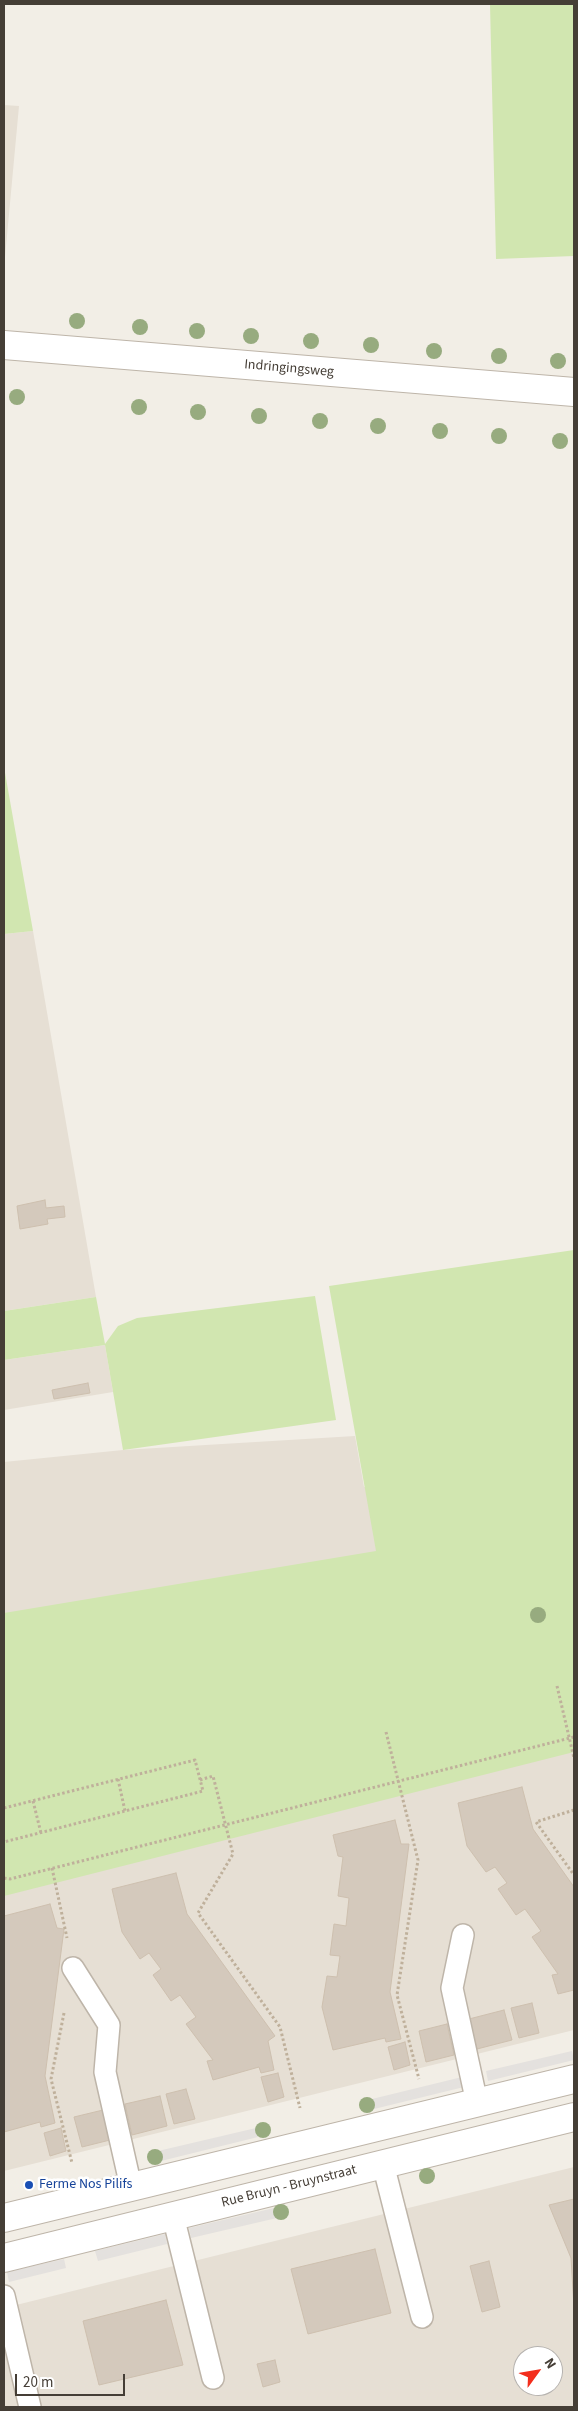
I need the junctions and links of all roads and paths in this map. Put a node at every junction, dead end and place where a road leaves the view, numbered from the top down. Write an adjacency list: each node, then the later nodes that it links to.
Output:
1 (4, 346): 2 (street, Indringingsweg)
2 (574, 392)
3 (557, 1686): 5 (path)
4 (386, 1732): 8 (path)
5 (572, 1738): 6 (path); 8 (path)
6 (574, 1758)
7 (118, 1779): 9 (path); 10 (path); 13 (path)
8 (397, 1779): 14 (path); 22 (path)
9 (200, 1780): 13 (path); 14 (path)
10 (33, 1801): 11 (path); 15 (path)
11 (4, 1808)
12 (574, 1810): 18 (path)
13 (125, 1811): 15 (path)
14 (225, 1825): 17 (path); 25 (path)
15 (41, 1832): 16 (path)
16 (4, 1842)
17 (52, 1868): 19 (path); 21 (path)
18 (574, 1875)
19 (4, 1878)
20 (462, 1935): 24 (lane)
21 (74, 1968): 27 (path); 29 (lane)
22 (419, 2079)
23 (574, 2079): 24 (street)
24 (477, 2103): 29 (street)
25 (300, 2108)
26 (574, 2117): 28 (street, Rue Bruyn - Bruynstraat)
27 (72, 2163)
28 (383, 2164): 30 (street, Rue Bruyn - Bruynstraat); 34 (lane)
29 (132, 2187): 31 (street)
30 (173, 2216): 32 (street, Rue Bruyn - Bruynstraat); 35 (lane)
31 (4, 2218)
32 (4, 2258)
33 (4, 2296): 36 (lane)
34 (422, 2316)
35 (213, 2378)
36 (30, 2407)

